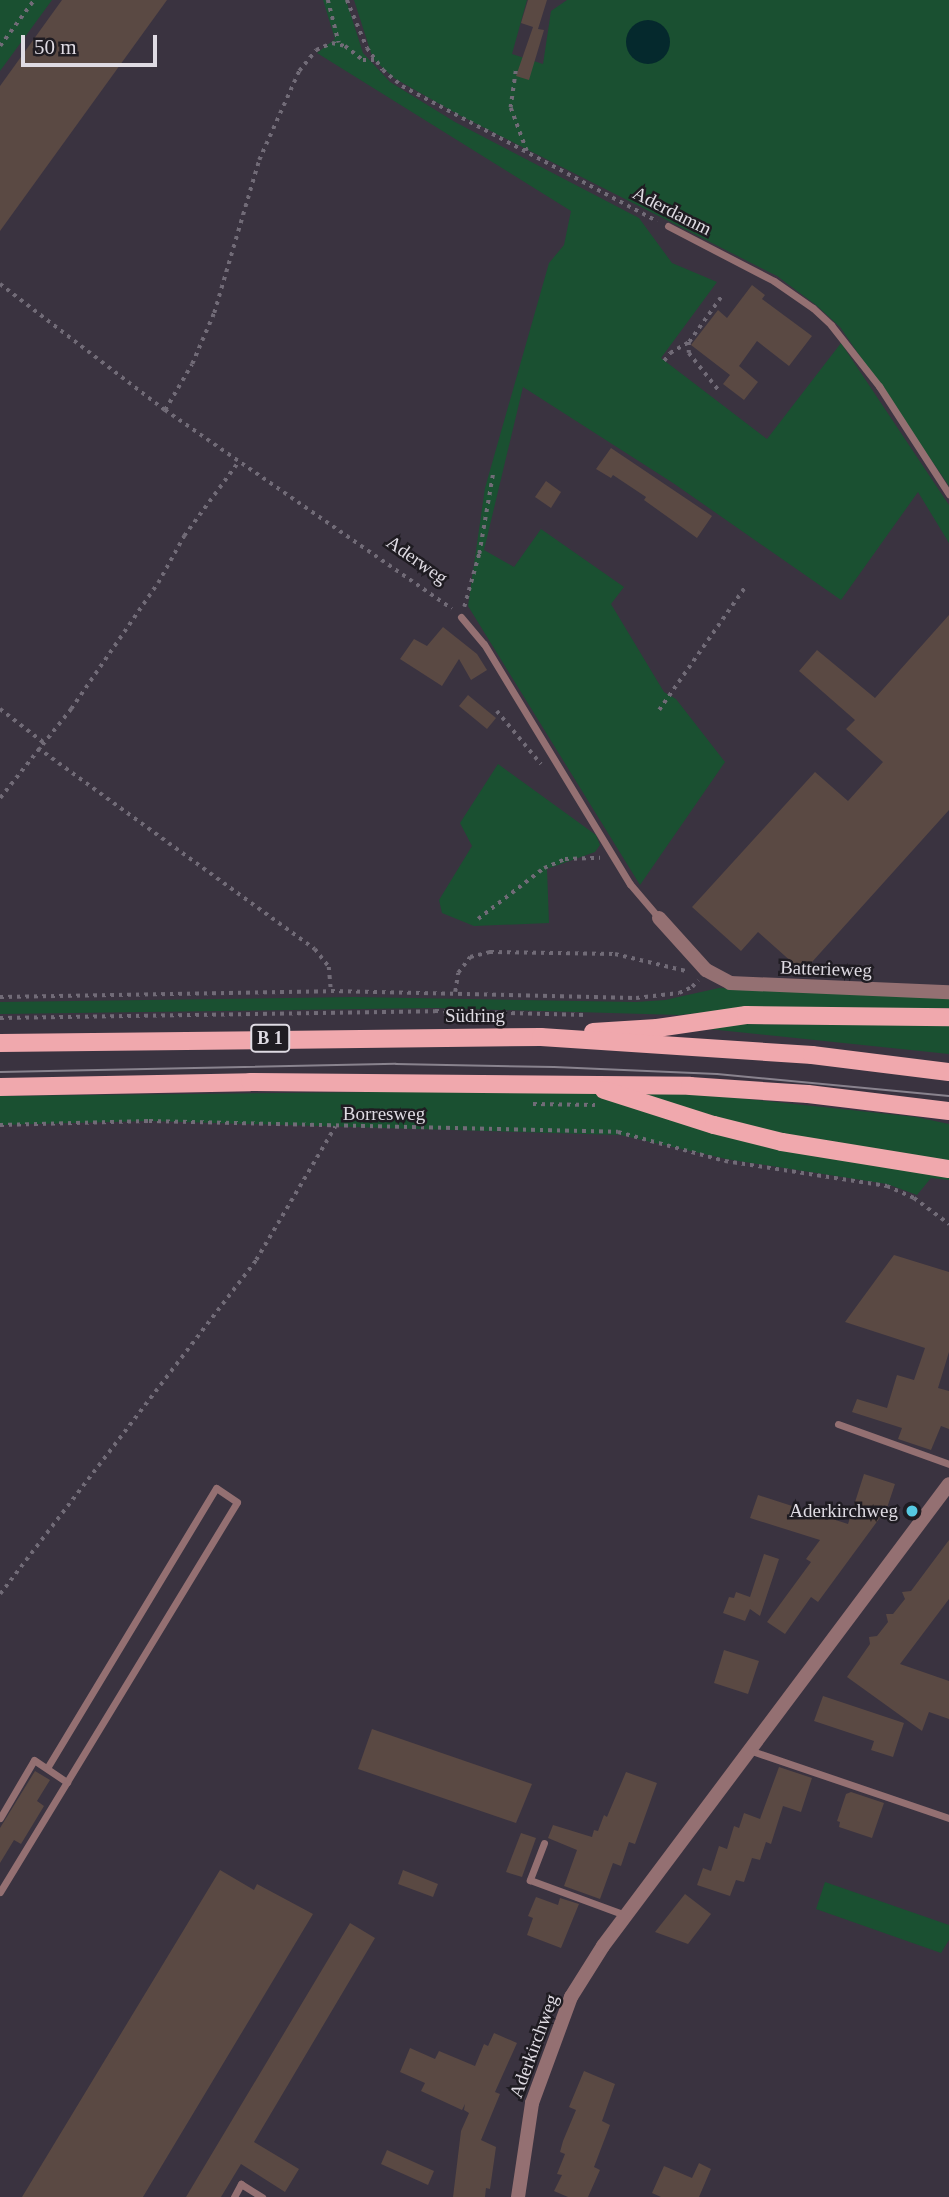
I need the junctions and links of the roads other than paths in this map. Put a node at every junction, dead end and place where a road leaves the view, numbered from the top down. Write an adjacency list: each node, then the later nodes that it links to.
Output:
1 (668, 226): 2 (lane, Aderdamm)
2 (949, 494)
3 (461, 617): 4 (lane)
4 (659, 918): 5 (street, Batterieweg)
5 (949, 992)
6 (949, 1017): 7 (main road)
7 (541, 1037): 8 (main road, Südring / B 1); 9 (main road, Südring / B 1)
8 (0, 1043)
9 (949, 1072)
10 (580, 1083): 11 (main road); 12 (main road); 13 (main road)
11 (0, 1087)
12 (949, 1111)
13 (949, 1169)
14 (838, 1424): 15 (lane)
15 (949, 1464)
16 (949, 1484): 17 (street, Aderkirchweg)
17 (748, 1750): 21 (lane); 26 (street, Aderkirchweg)
18 (47, 1768): 19 (lane); 19 (lane); 20 (lane)
19 (67, 1782): 24 (lane)
20 (0, 1818)
21 (949, 1818)
22 (544, 1843): 26 (lane)
23 (0, 1872): 24 (lane)
24 (9, 1878): 25 (lane)
25 (0, 1892)
26 (626, 1916): 29 (street, Aderkirchweg)
27 (234, 2197): 28 (lane)
28 (262, 2197)
29 (518, 2197)

